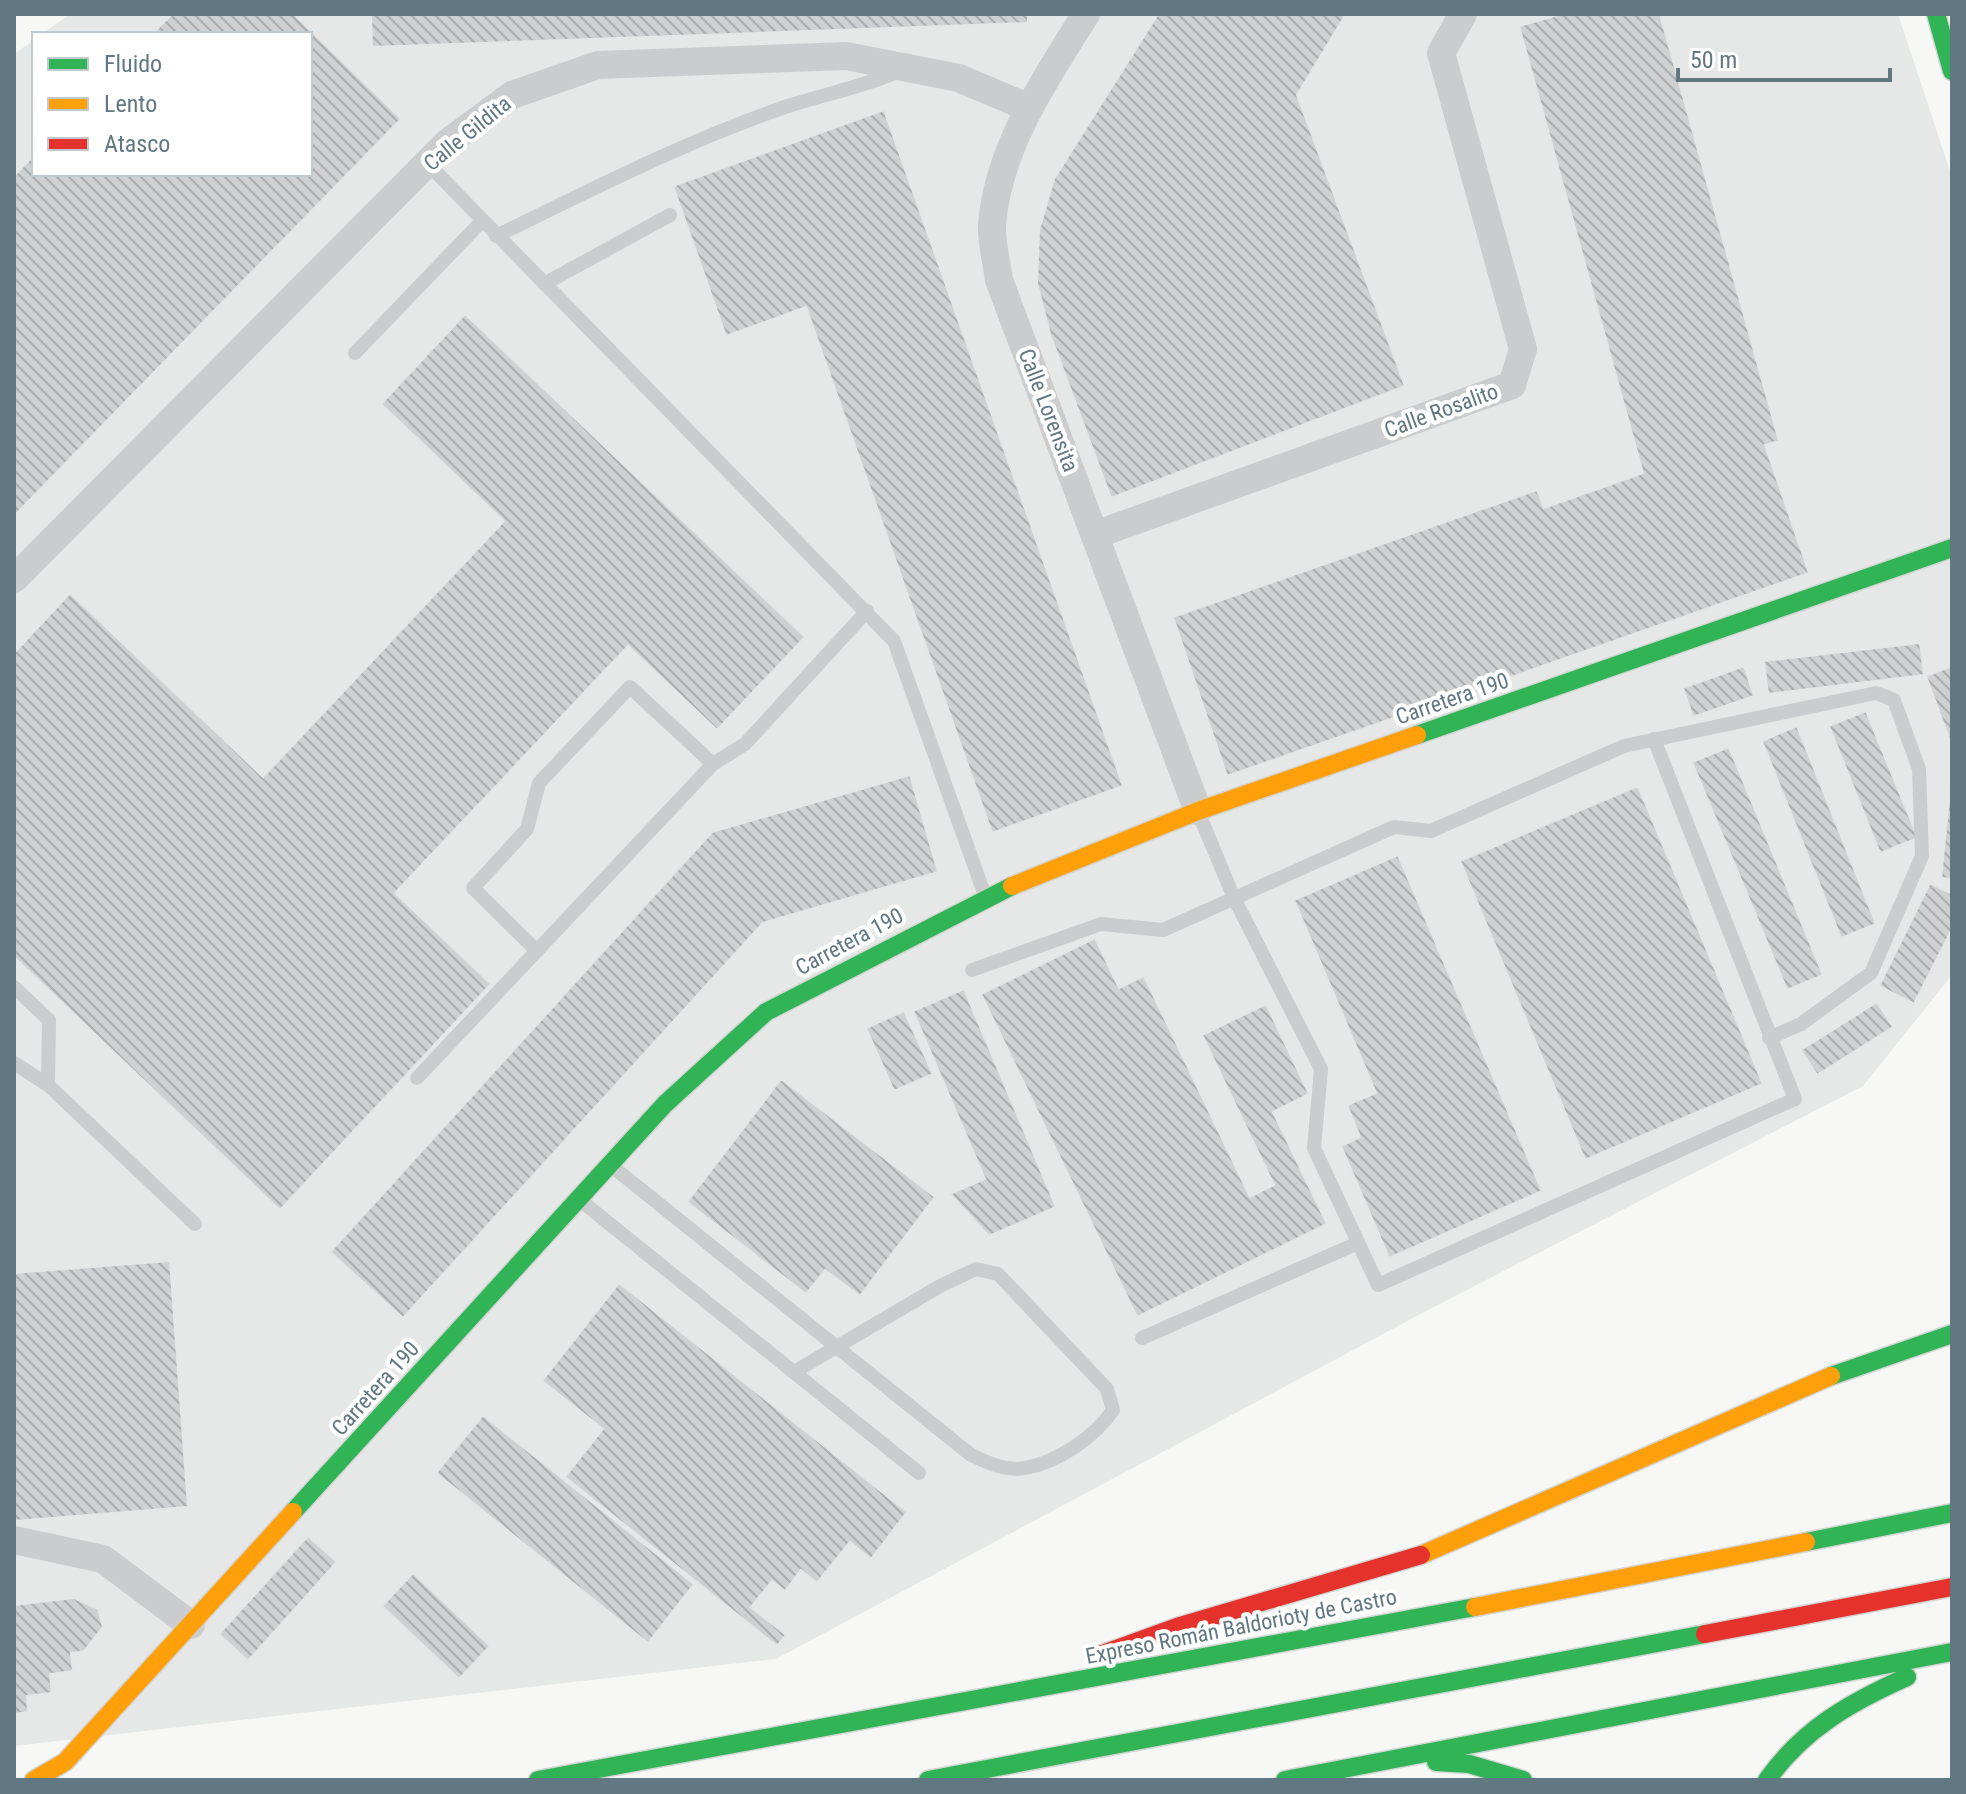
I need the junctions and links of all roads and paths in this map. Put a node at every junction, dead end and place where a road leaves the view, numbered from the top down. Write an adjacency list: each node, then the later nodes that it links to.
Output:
1 (1086, 14): 6 (street, Calle Lorensita)
2 (1463, 14): 13 (street, Calle Rosalito)
3 (1936, 14): 5 (main road)
4 (905, 69): 6 (street, Calle Gildita); 7 (street, Calle Gildita); 10 (lane)
5 (1952, 71)
6 (1027, 107): 13 (street, Calle Lorensita)
7 (427, 163): 9 (lane); 15 (street, Calle Gildita)
8 (670, 215): 11 (lane)
9 (482, 221): 10 (lane); 12 (lane)
10 (496, 236): 11 (lane)
11 (544, 284): 16 (lane)
12 (355, 353)
13 (1095, 535): 19 (street, Calle Lorensita)
14 (1952, 548): 19 (main road, Carretera 190)
15 (14, 579)
16 (867, 611): 18 (lane); 20 (lane)
17 (1654, 739): 21 (lane); 25 (lane); 25 (lane)
18 (713, 764): 22 (lane); 22 (lane)
19 (1198, 811): 20 (main road, Carretera 190); 21 (lane)
20 (985, 897): 29 (main road, Carretera 190)
21 (1234, 898): 23 (lane); 32 (lane)
22 (537, 951): 27 (lane)
23 (972, 970)
24 (14, 987): 28 (lane)
25 (1769, 1038): 32 (lane)
26 (14, 1063): 28 (lane)
27 (417, 1078)
28 (48, 1085): 31 (lane)
29 (610, 1165): 30 (main road, Carretera 190); 36 (lane)
30 (579, 1200): 37 (lane); 43 (main road, Carretera 190)
31 (195, 1224)
32 (1358, 1243): 35 (lane)
33 (1900, 1332): 38 (main road)
34 (1952, 1334): 38 (main road)
35 (1142, 1338)
36 (836, 1346): 36 (lane); 37 (lane)
37 (794, 1372): 39 (lane)
38 (1808, 1384): 46 (main road)
39 (919, 1473)
40 (1952, 1513): 46 (main road, Expreso Román Baldorioty de Castro)
41 (14, 1540): 43 (street)
42 (1952, 1587): 50 (main road)
43 (191, 1625): 48 (main road, Carretera 190)
44 (1952, 1652): 47 (main road)
45 (1952, 1662): 53 (main road)
46 (975, 1700): 49 (main road, Expreso Román Baldorioty de Castro)
47 (1393, 1759): 51 (main road); 52 (main road)
48 (34, 1780)
49 (538, 1780)
50 (928, 1780)
51 (1285, 1780)
52 (1523, 1780)
53 (1767, 1780)

